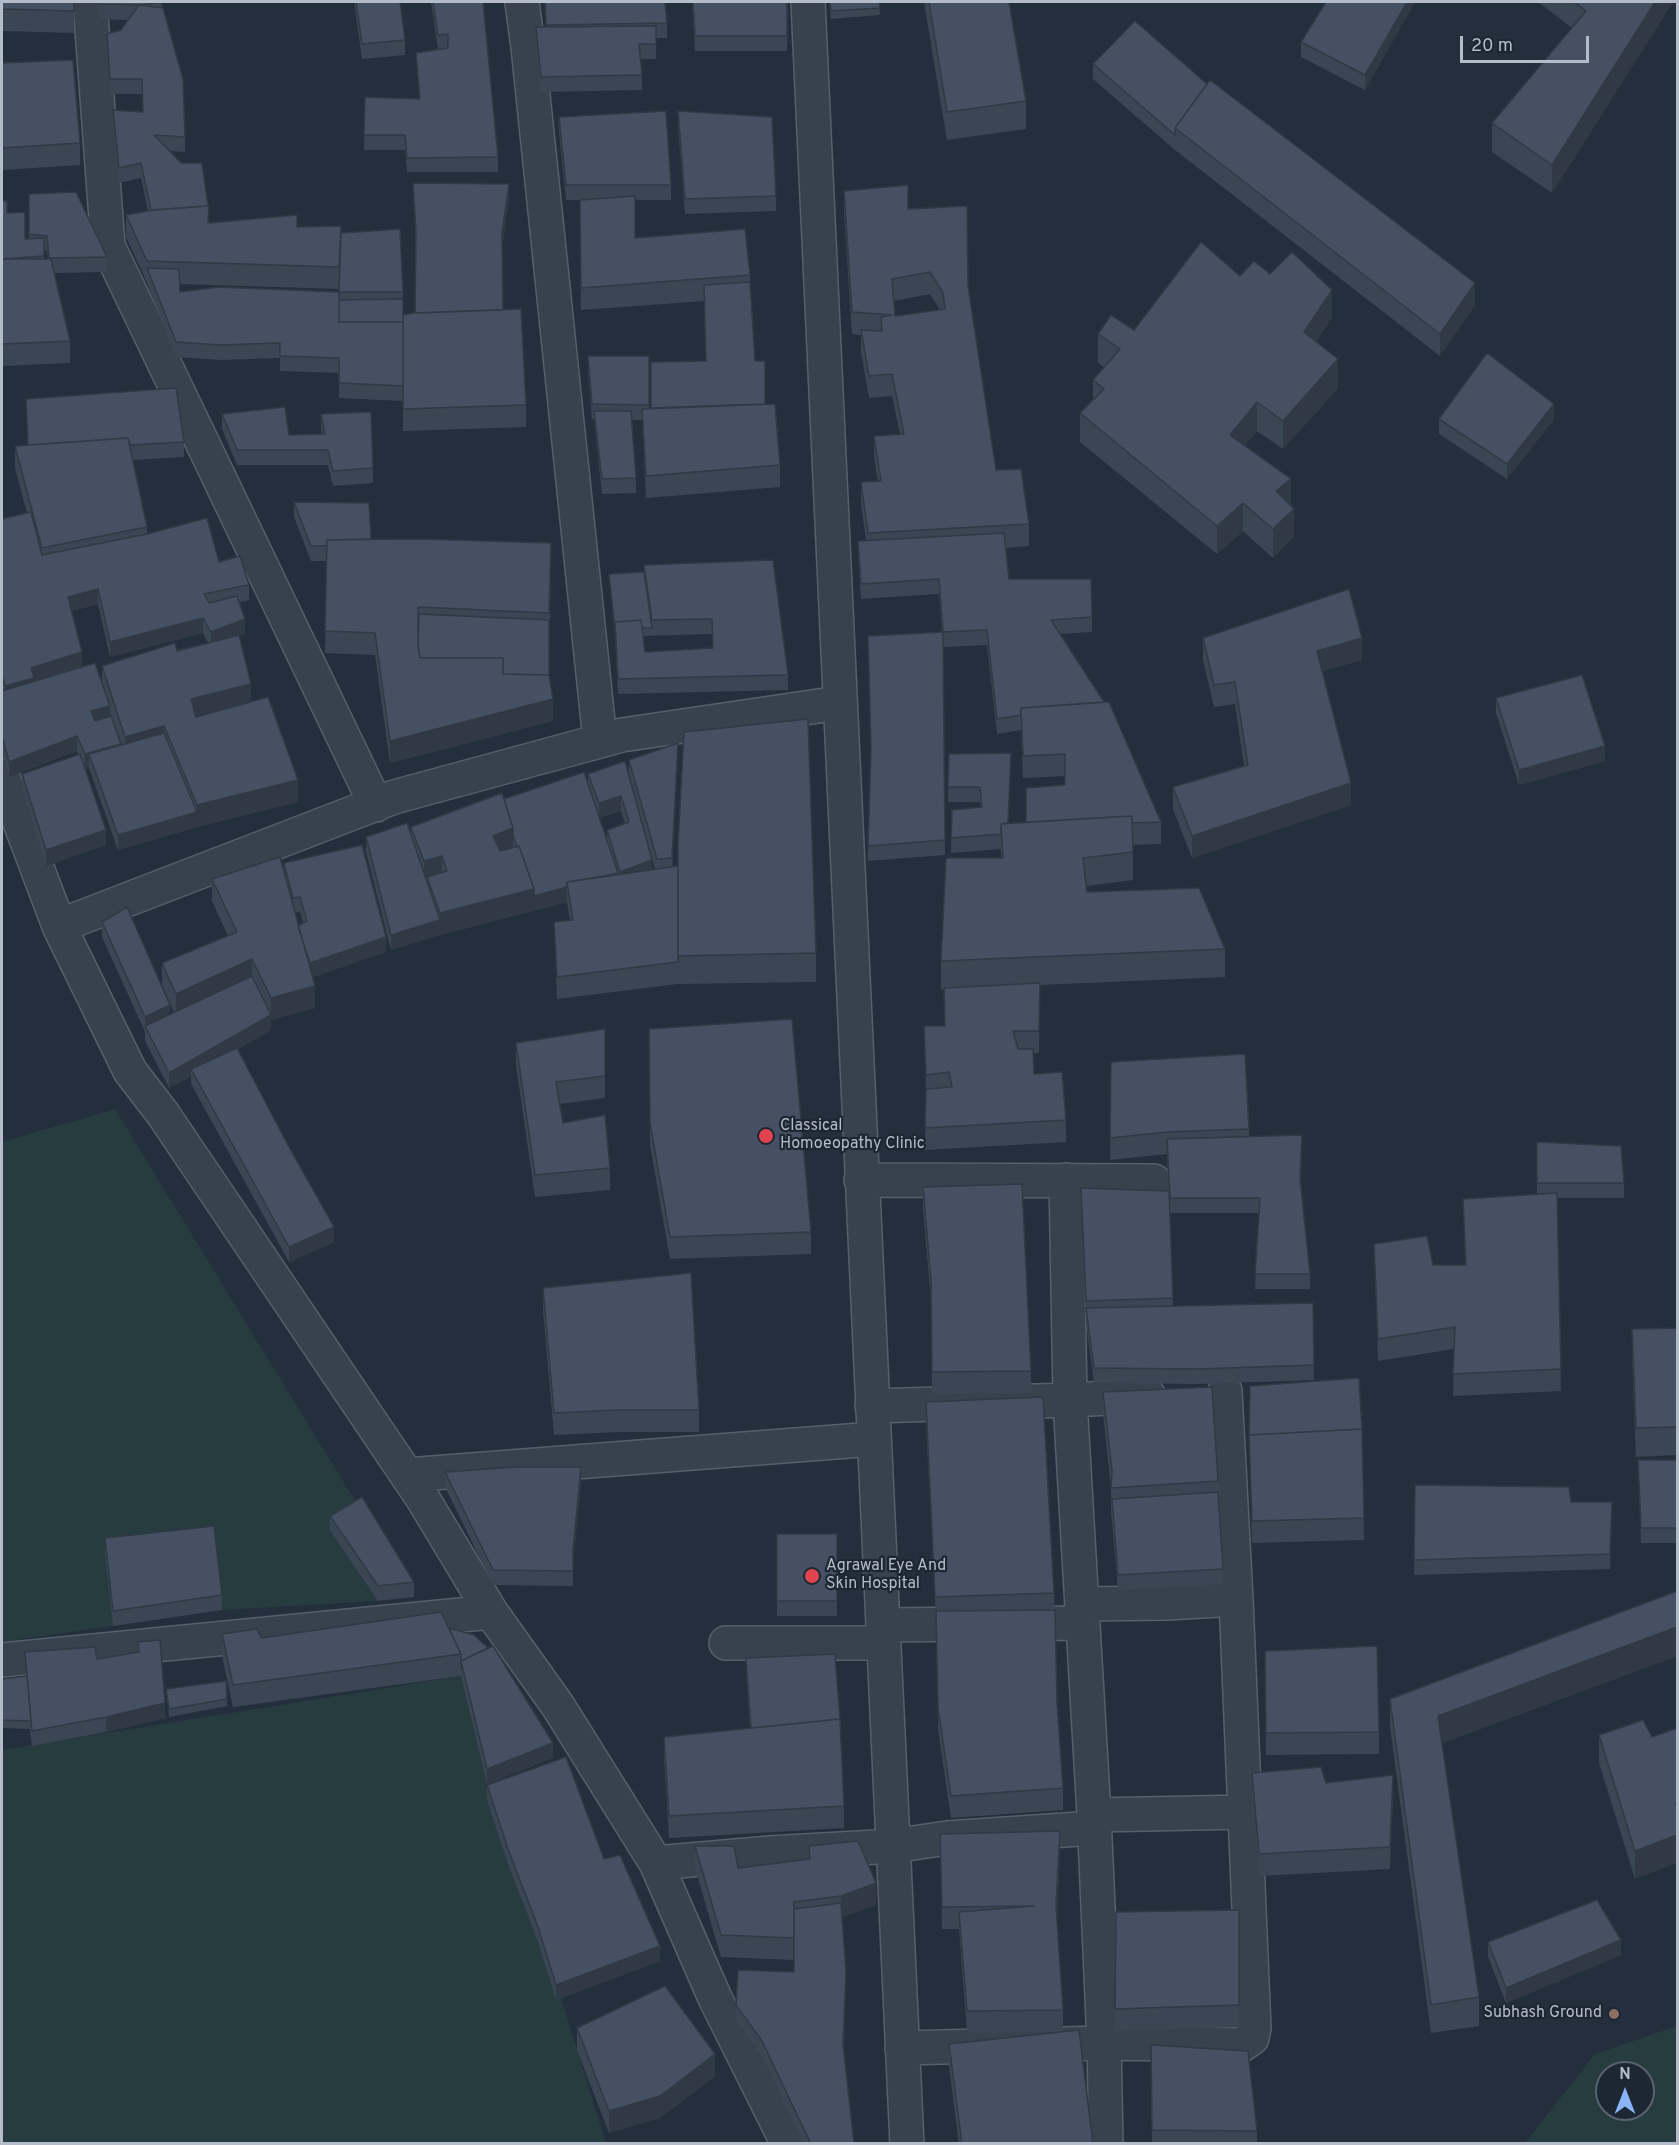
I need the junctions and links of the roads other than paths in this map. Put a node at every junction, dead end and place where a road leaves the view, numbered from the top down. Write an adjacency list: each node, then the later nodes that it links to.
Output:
1 (90, 2): 7 (street)
2 (522, 2): 5 (street)
3 (808, 2): 4 (street)
4 (839, 703): 5 (street); 9 (street)
5 (600, 741): 7 (street)
6 (2, 775): 8 (street)
7 (376, 804): 8 (street)
8 (59, 926): 17 (street)
9 (861, 1180): 10 (street); 15 (street)
10 (1066, 1180): 11 (street); 14 (street)
11 (1154, 1181)
12 (1257, 1390): 13 (street)
13 (1201, 1393): 14 (street); 18 (street)
14 (1070, 1400): 15 (street); 20 (street)
15 (872, 1406): 16 (street)
16 (874, 1439): 17 (street); 21 (street)
17 (407, 1474): 19 (street)
18 (1236, 1599): 20 (street); 24 (street)
19 (491, 1612): 23 (street); 27 (street)
20 (1082, 1613): 21 (street); 25 (street)
21 (883, 1634): 22 (street); 26 (street)
22 (726, 1643)
23 (2, 1660)
24 (1246, 1812): 25 (street); 28 (street)
25 (1094, 1822): 26 (street); 28 (street)
26 (892, 1846): 27 (street); 29 (street)
27 (656, 1863): 30 (street)
28 (1104, 2043): 29 (street); 32 (street)
29 (902, 2048): 31 (street)
30 (788, 2144)
31 (907, 2144)
32 (1106, 2144)

